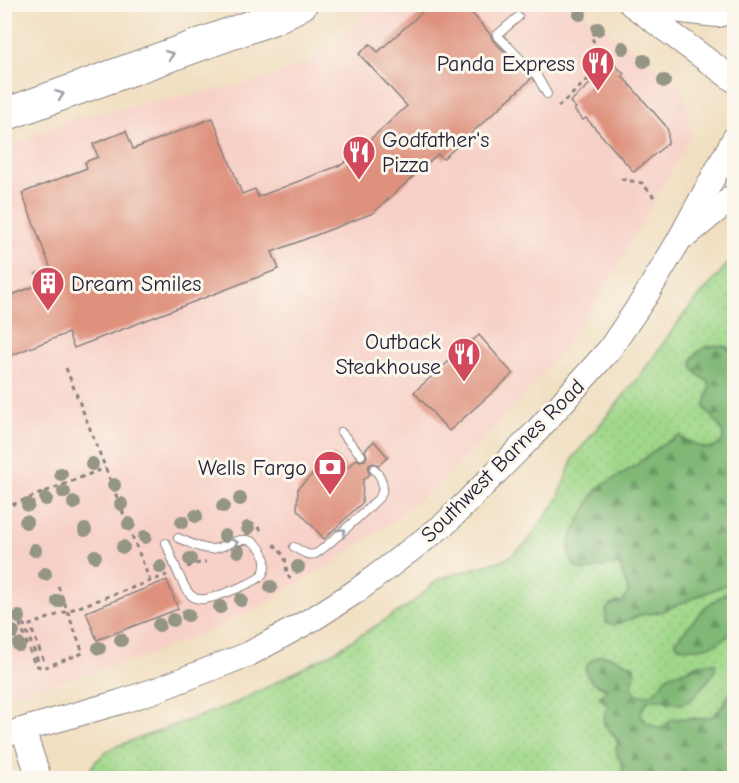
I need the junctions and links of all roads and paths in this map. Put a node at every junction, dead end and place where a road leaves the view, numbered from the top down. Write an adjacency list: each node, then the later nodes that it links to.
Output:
1 (301, 4): 9 (highway, one-way to 1)
2 (632, 4): 3 (main road); 6 (main road)
3 (735, 10)
4 (518, 17): 7 (lane)
5 (595, 33): 8 (path)
6 (735, 80)
7 (547, 94)
8 (558, 107)
9 (4, 115)
10 (735, 139): 14 (main road, Southwest Barnes Road)
11 (621, 179): 13 (path)
12 (735, 196): 14 (main road)
13 (654, 197)
14 (678, 242): 32 (main road, Southwest Barnes Road)
15 (66, 368): 18 (path)
16 (341, 432): 17 (lane)
17 (361, 455)
18 (105, 468): 20 (path); 28 (path)
19 (374, 469): 26 (lane, one-way to 19)
20 (4, 508)
21 (265, 534): 25 (path)
22 (178, 538): 25 (lane)
23 (272, 542): 29 (path)
24 (166, 543): 27 (lane)
25 (224, 546): 27 (path); 27 (lane, one-way to 27)
26 (294, 547)
27 (178, 570): 28 (path)
28 (150, 581): 31 (path)
29 (293, 583)
30 (58, 586): 31 (path)
31 (67, 611): 31 (path)
32 (14, 732): 33 (main road)
33 (39, 778)

